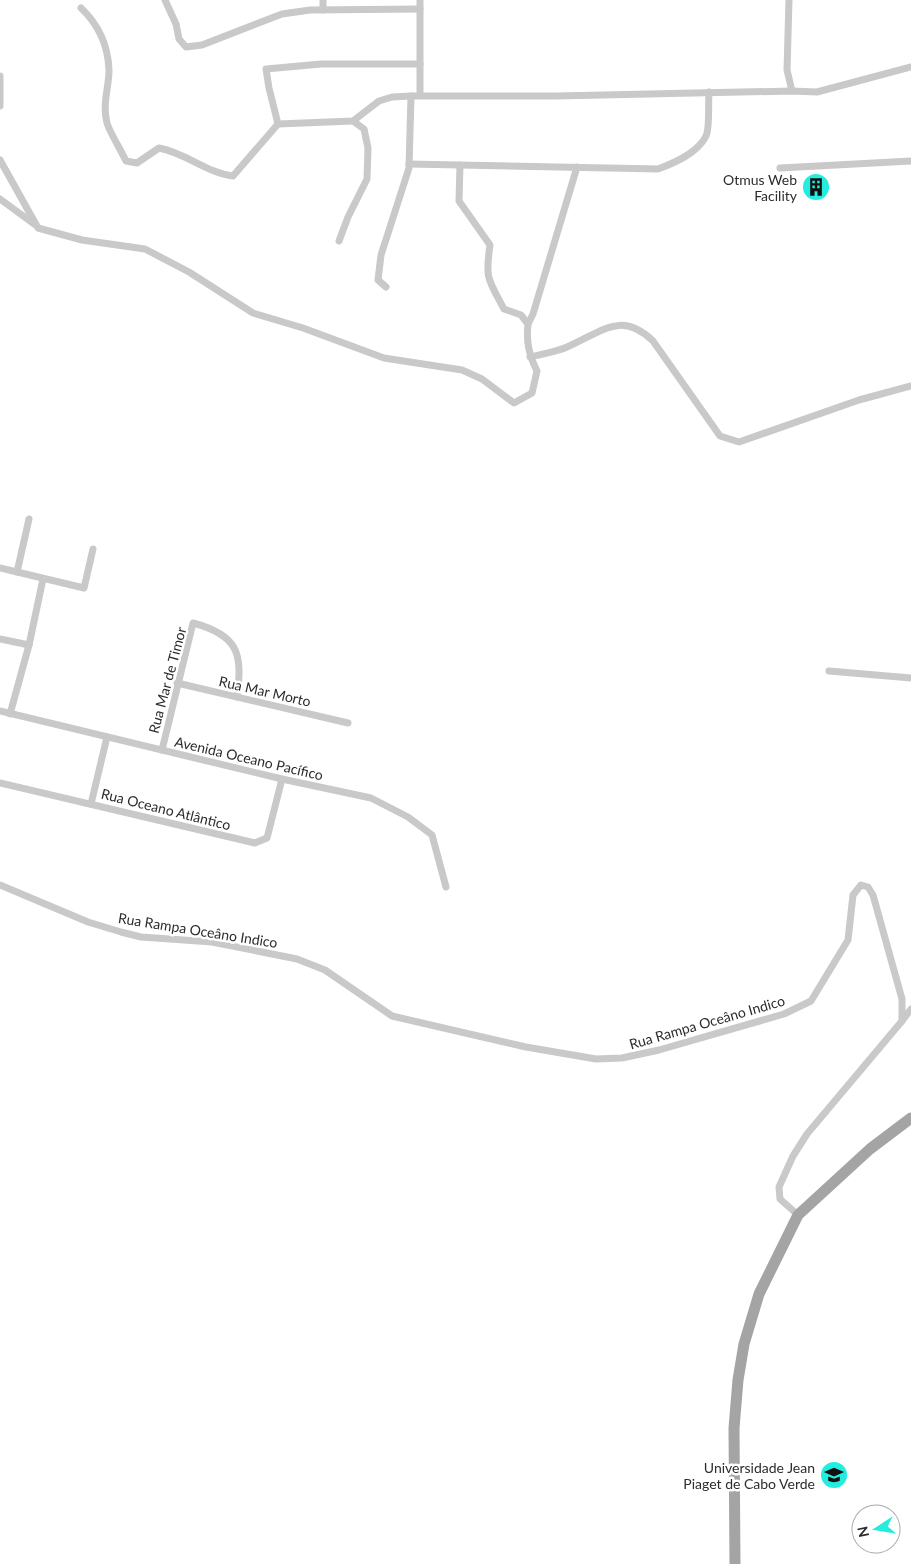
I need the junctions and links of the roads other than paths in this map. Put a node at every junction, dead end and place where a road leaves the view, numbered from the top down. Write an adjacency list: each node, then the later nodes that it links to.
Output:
1 (165, 0): 7 (street)
2 (323, 0): 7 (street)
3 (420, 0): 6 (street)
4 (789, 0): 11 (street)
5 (81, 8): 17 (street)
6 (420, 8): 7 (street); 8 (street)
7 (323, 10)
8 (420, 64): 13 (street); 17 (street)
9 (911, 67): 11 (street)
10 (0, 76): 15 (street)
11 (792, 91): 12 (street)
12 (709, 92): 13 (street); 22 (street)
13 (420, 95): 14 (street)
14 (412, 96): 16 (street); 20 (street)
15 (0, 106)
16 (353, 121): 17 (street); 26 (street)
17 (278, 124)
18 (0, 160): 25 (street)
19 (911, 161): 23 (street)
20 (409, 164): 21 (street); 27 (street)
21 (460, 165): 22 (street); 28 (street)
22 (577, 167): 28 (street)
23 (780, 168)
24 (0, 199): 25 (street)
25 (38, 228): 29 (street)
26 (339, 241)
27 (386, 287)
28 (528, 324): 29 (street)
29 (530, 357): 30 (street)
30 (911, 386)
31 (29, 519): 34 (street)
32 (93, 549): 35 (street)
33 (0, 568): 34 (street)
34 (17, 572): 35 (street)
35 (43, 579): 37 (street)
36 (0, 639): 37 (street)
37 (29, 645): 43 (street)
38 (829, 671): 39 (street)
39 (911, 678)
40 (177, 683): 41 (street, Rua Mar Morto); 41 (street, Rua Mar de Timor); 46 (street, Rua Mar de Timor)
41 (238, 698): 44 (street, Rua Mar Morto)
42 (0, 711): 43 (street, Avenida Oceano Pacífico)
43 (10, 714): 45 (street, Avenida Oceano Pacífico)
44 (348, 723)
45 (107, 737): 46 (street, Avenida Oceano Pacífico); 49 (street)
46 (162, 750): 47 (street, Avenida Oceano Pacífico)
47 (282, 780): 49 (street, Rua Oceano Atlântico); 51 (street, Avenida Oceano Pacífico)
48 (0, 783): 49 (street, Rua Oceano Atlântico)
49 (91, 804)
50 (0, 886): 53 (street, Rua Rampa Oceâno Indico)
51 (446, 887)
52 (911, 1009): 53 (street)
53 (902, 1021): 55 (street)
54 (911, 1118): 55 (main road)
55 (798, 1214): 56 (main road)
56 (735, 1564)

